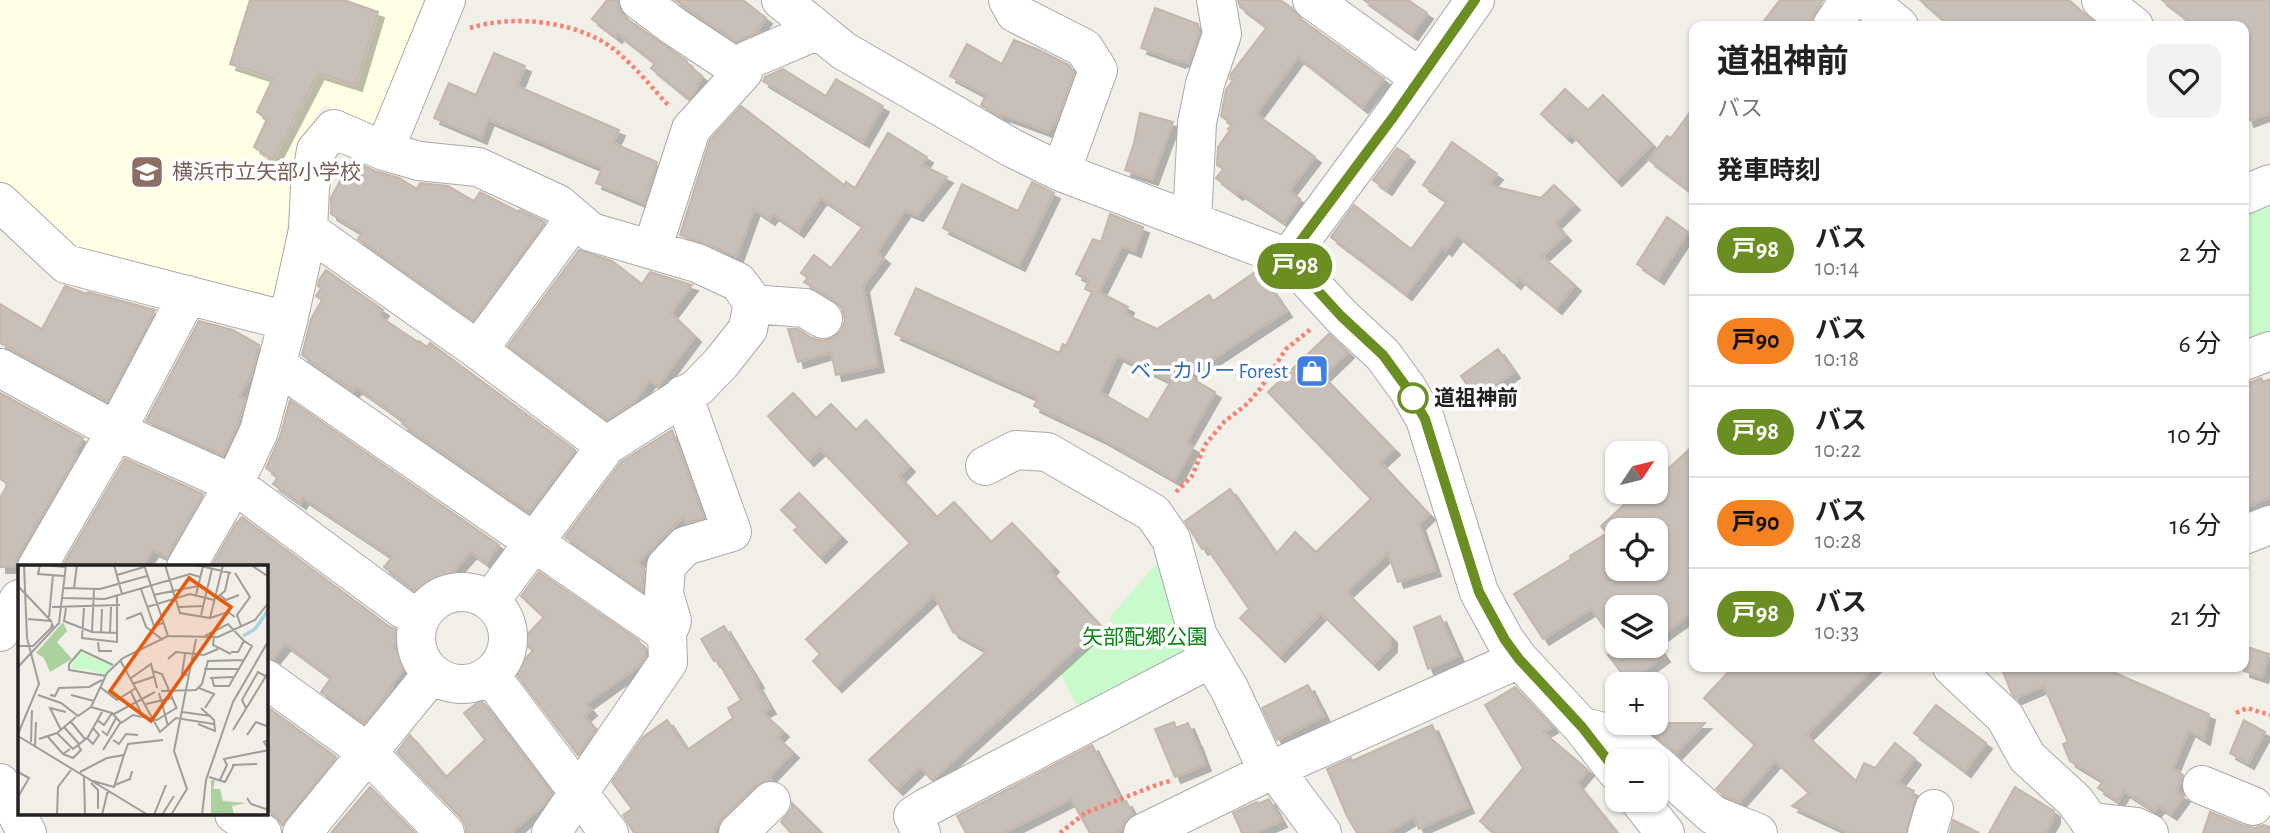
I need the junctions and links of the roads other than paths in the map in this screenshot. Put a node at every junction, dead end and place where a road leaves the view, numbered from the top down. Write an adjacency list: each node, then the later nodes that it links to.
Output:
1 (446, 0): 17 (street)
2 (639, 0): 15 (street)
3 (781, 0): 14 (street)
4 (1008, 0): 18 (street)
5 (1216, 0): 21 (street)
6 (1312, 0): 16 (street)
7 (1475, 0): 16 (street)
8 (1849, 0): 11 (street)
9 (1867, 0): 12 (street)
10 (2101, 0): 13 (street)
11 (1835, 21)
12 (1893, 21)
13 (2128, 21)
14 (816, 31): 15 (street); 18 (street)
15 (743, 72): 23 (street)
16 (1420, 78): 24 (street)
17 (384, 151): 20 (street); 22 (street)
18 (1061, 172): 21 (street)
19 (0, 202): 25 (street)
20 (575, 218): 23 (street); 29 (street)
21 (1192, 222): 24 (street)
22 (308, 230): 28 (street); 29 (street)
23 (652, 249): 26 (street)
24 (1288, 258): 52 (street)
25 (188, 295): 28 (street); 35 (street)
26 (752, 304): 27 (street); 34 (street)
27 (823, 319)
28 (288, 321): 32 (street)
29 (478, 350): 36 (street)
30 (2270, 351): 31 (street)
31 (2249, 359)
32 (277, 365): 38 (street); 42 (street)
33 (0, 368): 35 (street)
34 (683, 395): 36 (street); 50 (street)
35 (116, 431): 38 (street); 44 (street)
36 (606, 446): 42 (street)
37 (985, 466): 51 (street)
38 (234, 485): 45 (street); 48 (street)
39 (2270, 524): 40 (street)
40 (2249, 533)
41 (2249, 537): 43 (street)
42 (532, 541): 47 (street); 50 (street)
43 (2270, 543)
44 (38, 565)
45 (187, 565)
46 (18, 601): 49 (street)
47 (490, 601): 48 (street); 55 (street)
48 (421, 616): 54 (street)
49 (0, 632)
50 (667, 634): 65 (street)
51 (1210, 659): 61 (street); 77 (street)
52 (1519, 659): 57 (street); 61 (street)
53 (1957, 672): 82 (street)
54 (432, 674): 55 (street); 59 (street)
55 (490, 675): 65 (street)
56 (268, 681): 59 (street)
57 (1582, 727): 58 (street); 60 (street)
58 (1638, 749)
59 (367, 752): 72 (street); 73 (street)
60 (1605, 757)
61 (1275, 769): 78 (street); 79 (street)
62 (1668, 775): 81 (street)
63 (0, 783): 70 (street)
64 (2202, 785): 67 (street)
65 (579, 792): 74 (street); 75 (street)
66 (771, 801): 76 (street)
67 (2253, 806)
68 (1648, 812): 80 (street)
69 (237, 816): 71 (street)
70 (20, 826)
71 (262, 833)
72 (302, 833)
73 (445, 833)
74 (551, 833)
75 (609, 833)
76 (737, 833)
77 (921, 833)
78 (1143, 833)
79 (1322, 833)
80 (1665, 833)
81 (1758, 833)
82 (2150, 833)

